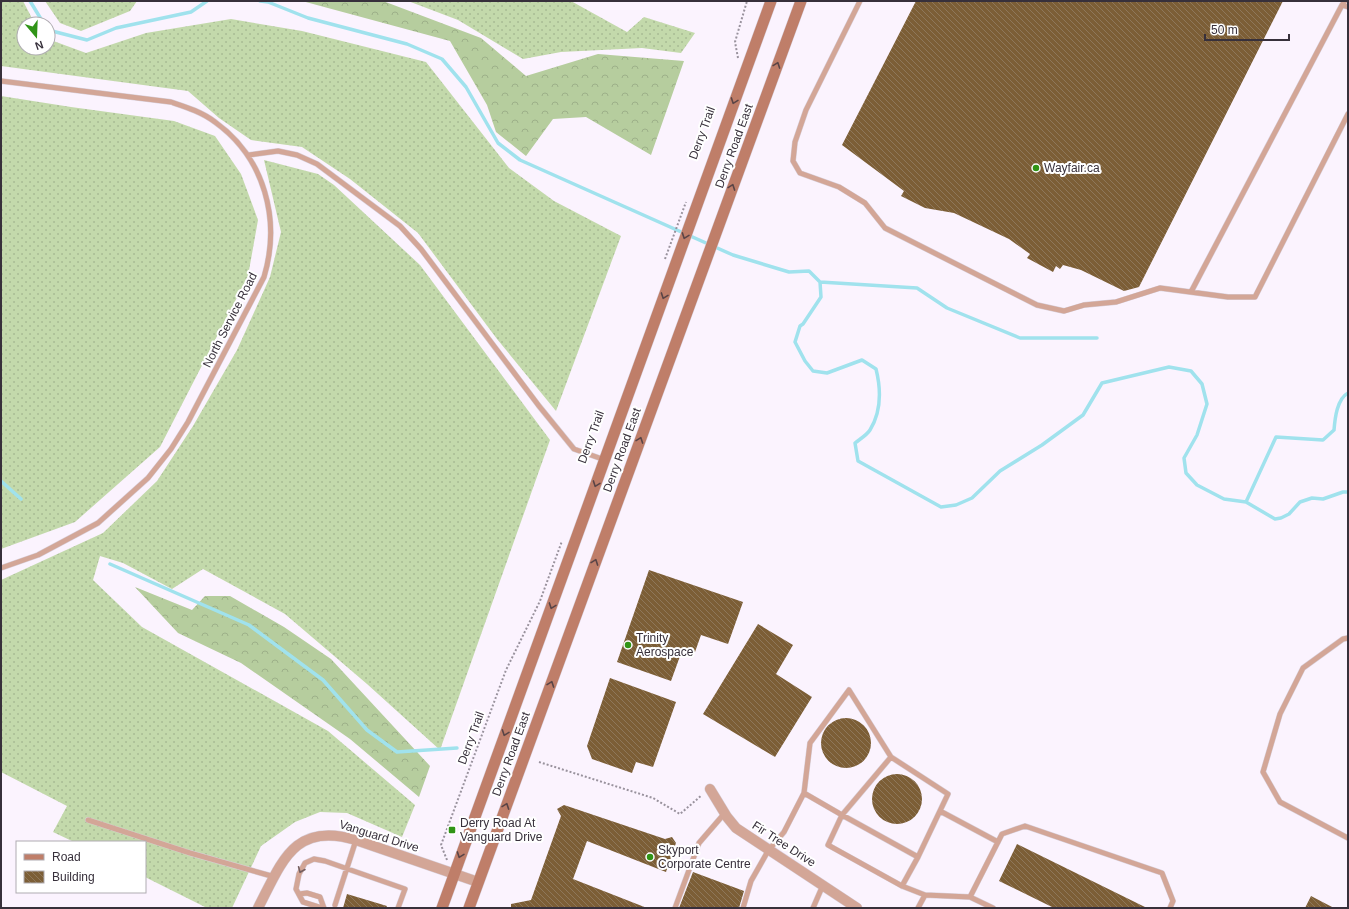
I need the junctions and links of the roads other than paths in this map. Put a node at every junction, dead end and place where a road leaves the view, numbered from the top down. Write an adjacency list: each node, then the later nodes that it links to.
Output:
1 (770, 1): 9 (main road, Derry Road East, one-way to 9)
2 (801, 1): 27 (main road, Derry Road East, one-way to 2)
3 (860, 1): 8 (lane)
4 (1345, 4): 8 (lane)
5 (1, 81): 7 (lane, North Service Road)
6 (1348, 114): 8 (lane)
7 (249, 155): 9 (lane); 10 (lane, North Service Road)
8 (1191, 292)
9 (605, 460): 25 (main road, Derry Road East, one-way to 25)
10 (1, 568)
11 (1348, 638): 19 (lane)
12 (890, 757): 14 (lane); 15 (lane); 17 (lane)
13 (710, 789): 16 (street, Fir Tree Drive)
14 (804, 793): 17 (lane); 22 (lane)
15 (940, 811): 21 (lane); 23 (lane)
16 (724, 814): 22 (street, Fir Tree Drive); 39 (lane)
17 (842, 815): 23 (lane); 29 (lane)
18 (88, 820): 26 (lane)
19 (1348, 838)
20 (356, 840): 24 (lane); 25 (street, Vanguard Drive); 26 (street, Vanguard Drive)
21 (998, 842): 32 (lane); 45 (lane)
22 (768, 851): 28 (street, Fir Tree Drive); 40 (lane)
23 (918, 857): 29 (lane)
24 (348, 868): 30 (lane, one-way to 30); 33 (lane); 36 (lane)
25 (453, 874): 27 (street, Vanguard Drive); 37 (main road, Derry Road East)
26 (275, 877): 34 (street, Vanguard Drive)
27 (478, 882): 38 (main road, Derry Road East)
28 (823, 886): 41 (lane); 42 (street, Fir Tree Drive)
29 (902, 886): 31 (lane)
30 (300, 894): 35 (lane); 35 (lane)
31 (925, 895): 32 (lane); 43 (lane)
32 (970, 896): 44 (lane)
33 (336, 905)
34 (258, 908)
35 (323, 908)
36 (398, 908)
37 (442, 908)
38 (469, 908)
39 (675, 908)
40 (743, 908)
41 (813, 908)
42 (857, 908)
43 (918, 908)
44 (993, 908)
45 (1170, 908)

